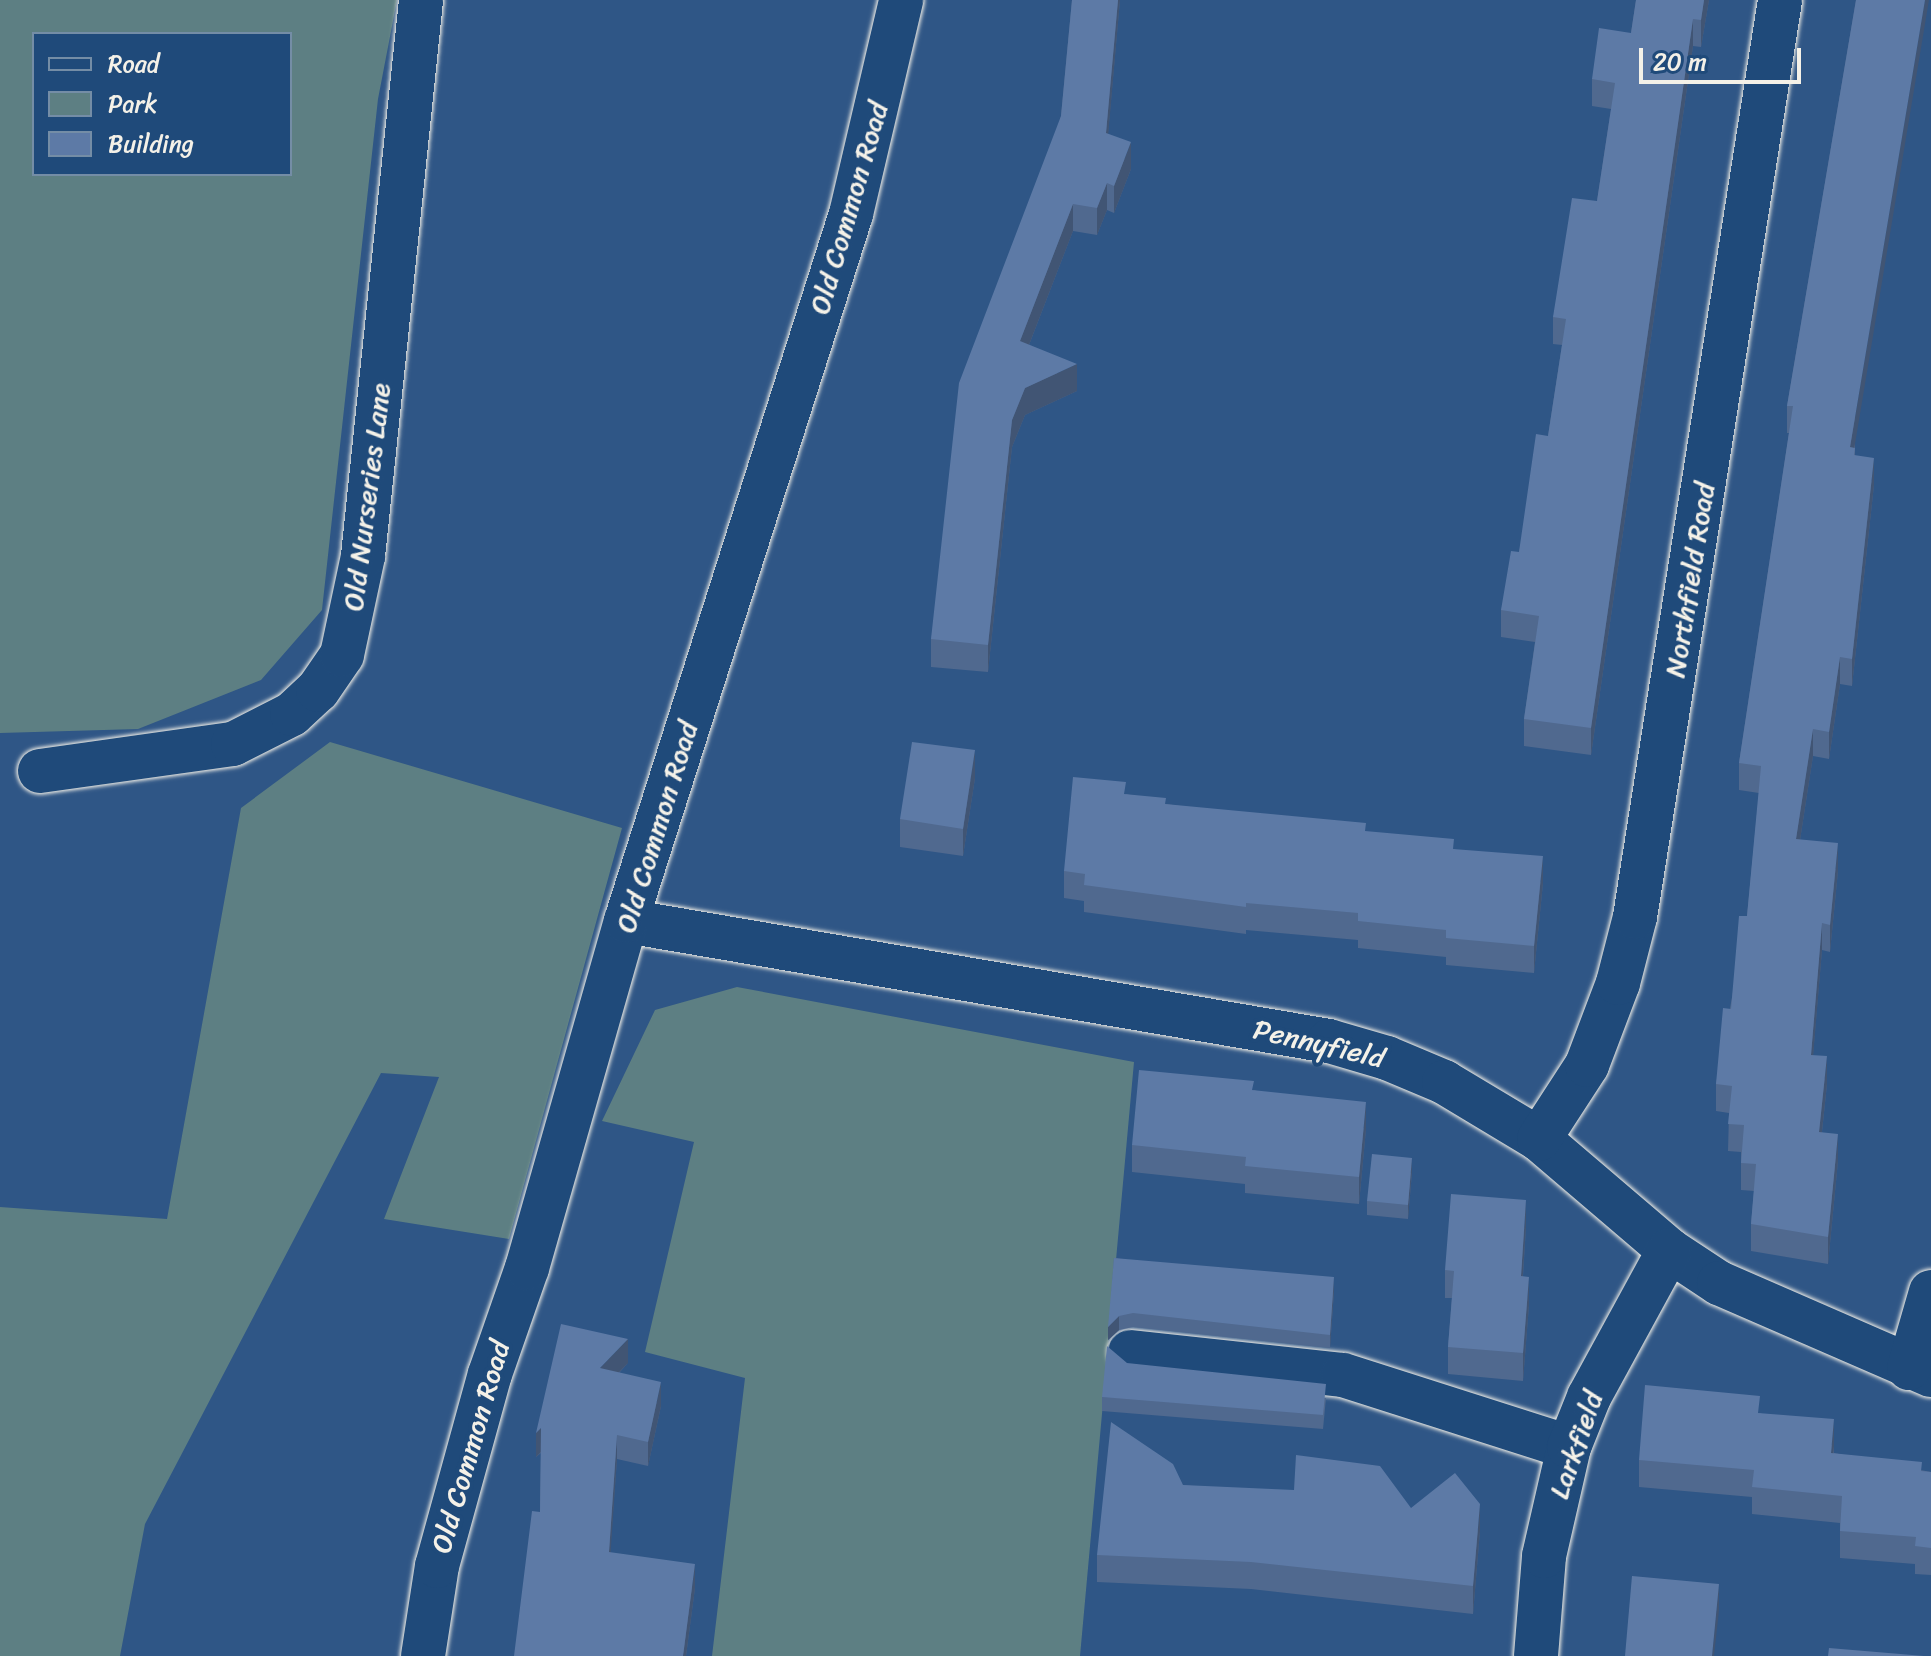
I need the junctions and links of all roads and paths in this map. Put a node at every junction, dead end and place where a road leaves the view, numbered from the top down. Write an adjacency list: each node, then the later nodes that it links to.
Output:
1 (421, 0): 4 (street, Old Nurseries Lane)
2 (901, 0): 5 (street, Old Common Road)
3 (1780, 0): 6 (street, Northfield Road)
4 (40, 771)
5 (626, 921): 6 (street, Pennyfield); 12 (street, Old Common Road)
6 (1539, 1139): 7 (street, Pennyfield)
7 (1669, 1250): 10 (street, Pennyfield); 11 (street, Larkfield)
8 (1931, 1292): 10 (street)
9 (1130, 1352): 11 (street)
10 (1920, 1372)
11 (1569, 1447): 13 (street, Larkfield)
12 (423, 1656)
13 (1536, 1656)

